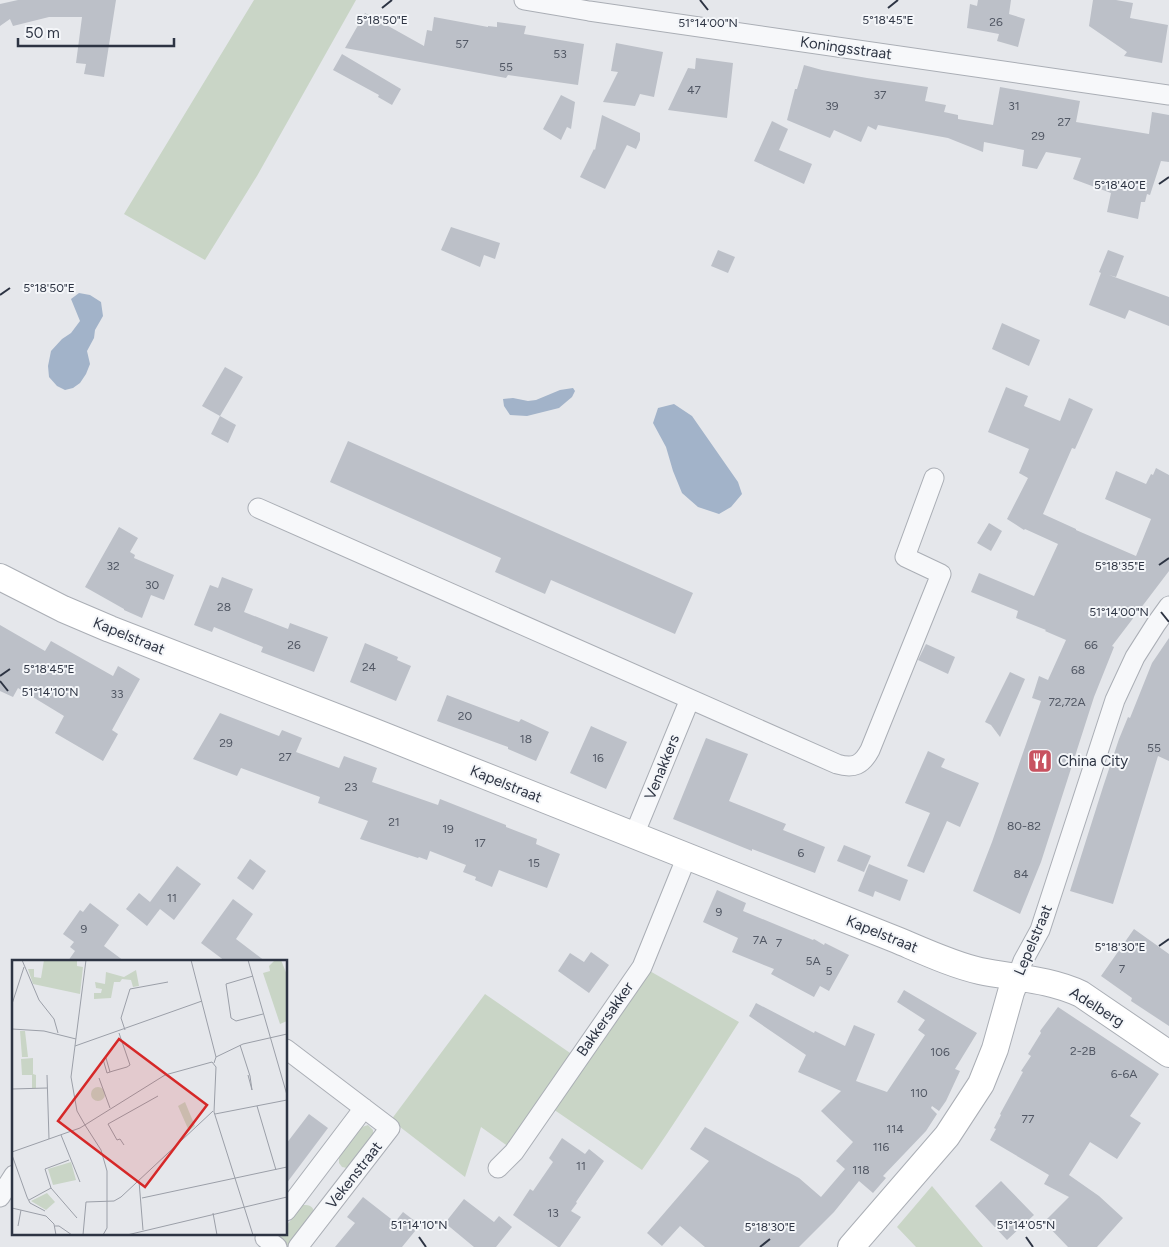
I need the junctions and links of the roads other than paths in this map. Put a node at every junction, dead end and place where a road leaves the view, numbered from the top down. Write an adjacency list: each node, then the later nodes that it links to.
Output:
1 (524, 0): 2 (street, Koningsstraat)
2 (1166, 90)
3 (934, 478): 7 (street)
4 (258, 508): 7 (street)
5 (0, 577): 8 (main road, Kapelstraat)
6 (1169, 606): 10 (street, Lepelstraat)
7 (690, 699): 8 (street, Venakkers)
8 (634, 835): 9 (main road, Kapelstraat)
9 (687, 856): 10 (main road, Kapelstraat); 14 (street, Bakkersakker)
10 (1017, 977): 12 (main road, Adelberg); 21 (main road, Lepelstraat)
11 (288, 1051): 13 (street, Vekenstraat)
12 (1169, 1054)
13 (364, 1108): 17 (street); 20 (street, Vekenstraat)
14 (498, 1168)
15 (12, 1178): 16 (street)
16 (0, 1197)
17 (288, 1207)
18 (268, 1234): 19 (street)
19 (277, 1247)
20 (298, 1247)
21 (851, 1247)

